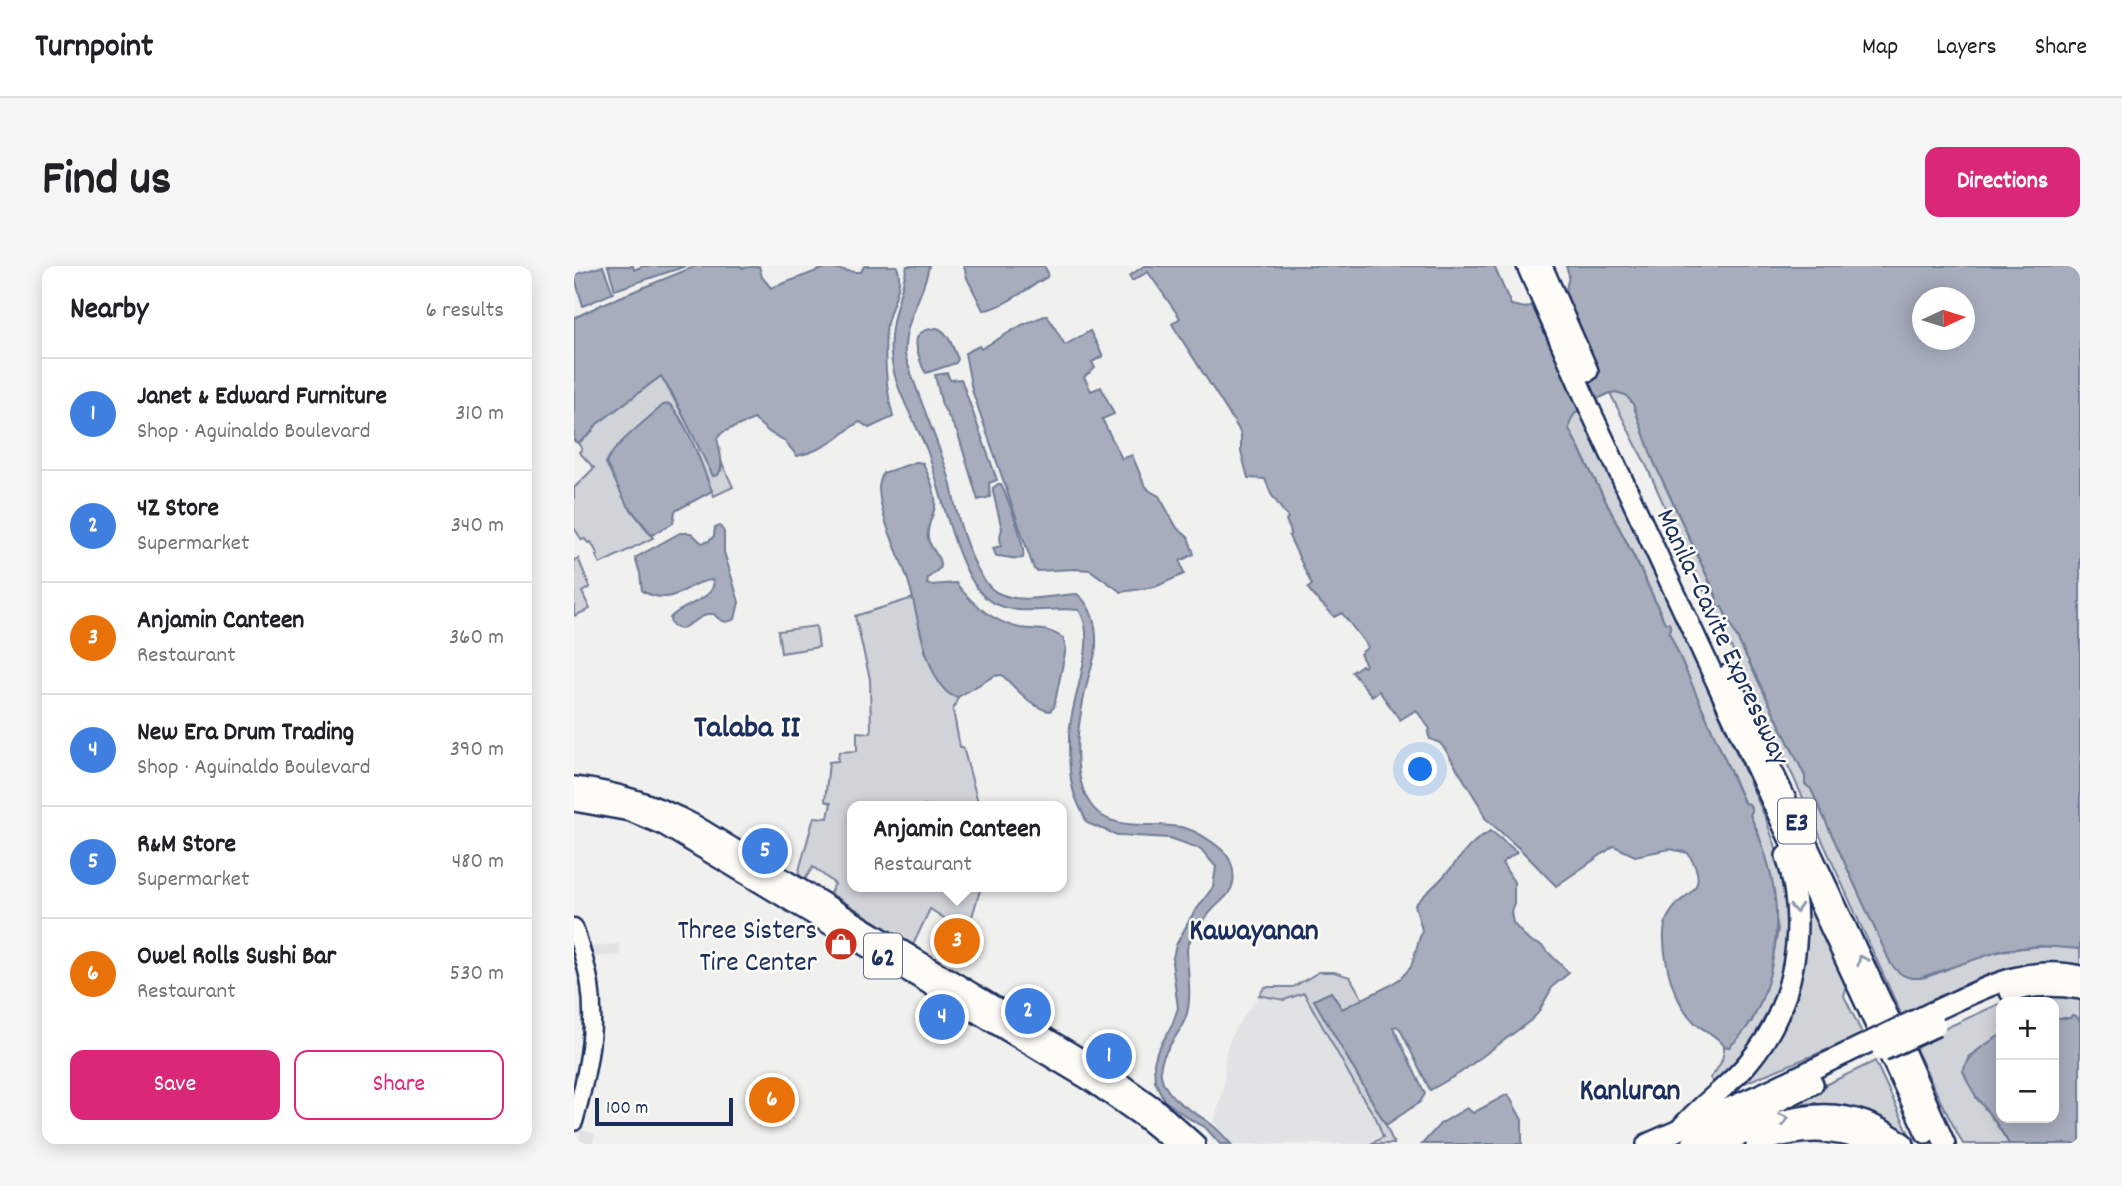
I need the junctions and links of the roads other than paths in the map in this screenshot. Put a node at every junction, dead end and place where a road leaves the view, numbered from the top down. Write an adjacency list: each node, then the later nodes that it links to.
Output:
1 (1538, 272): 2 (highway, Manila–Cavite Expressway / E3)
2 (1598, 411): 3 (highway, Manila–Cavite Expressway / E3); 3 (highway, Manila–Cavite Expressway / E3, one-way to 2)
3 (1747, 750): 12 (highway, one-way to 12)
4 (574, 787): 15 (highway, 62)
5 (574, 800): 14 (highway, 62)
6 (574, 927): 11 (main road)
7 (2080, 976): 9 (highway)
8 (2080, 989): 9 (highway)
9 (1933, 1020): 12 (highway, bridge)
10 (1922, 1090): 21 (highway); 22 (highway); 23 (highway)
11 (574, 1122)
12 (1686, 1136): 16 (highway)
13 (1765, 1141): 18 (highway); 19 (highway)
14 (1176, 1144)
15 (1195, 1144)
16 (1647, 1144)
17 (1721, 1144): 20 (highway, one-way to 20)
18 (1814, 1144)
19 (1876, 1144)
20 (1904, 1144)
21 (1931, 1144)
22 (1945, 1144)
23 (1958, 1144)

